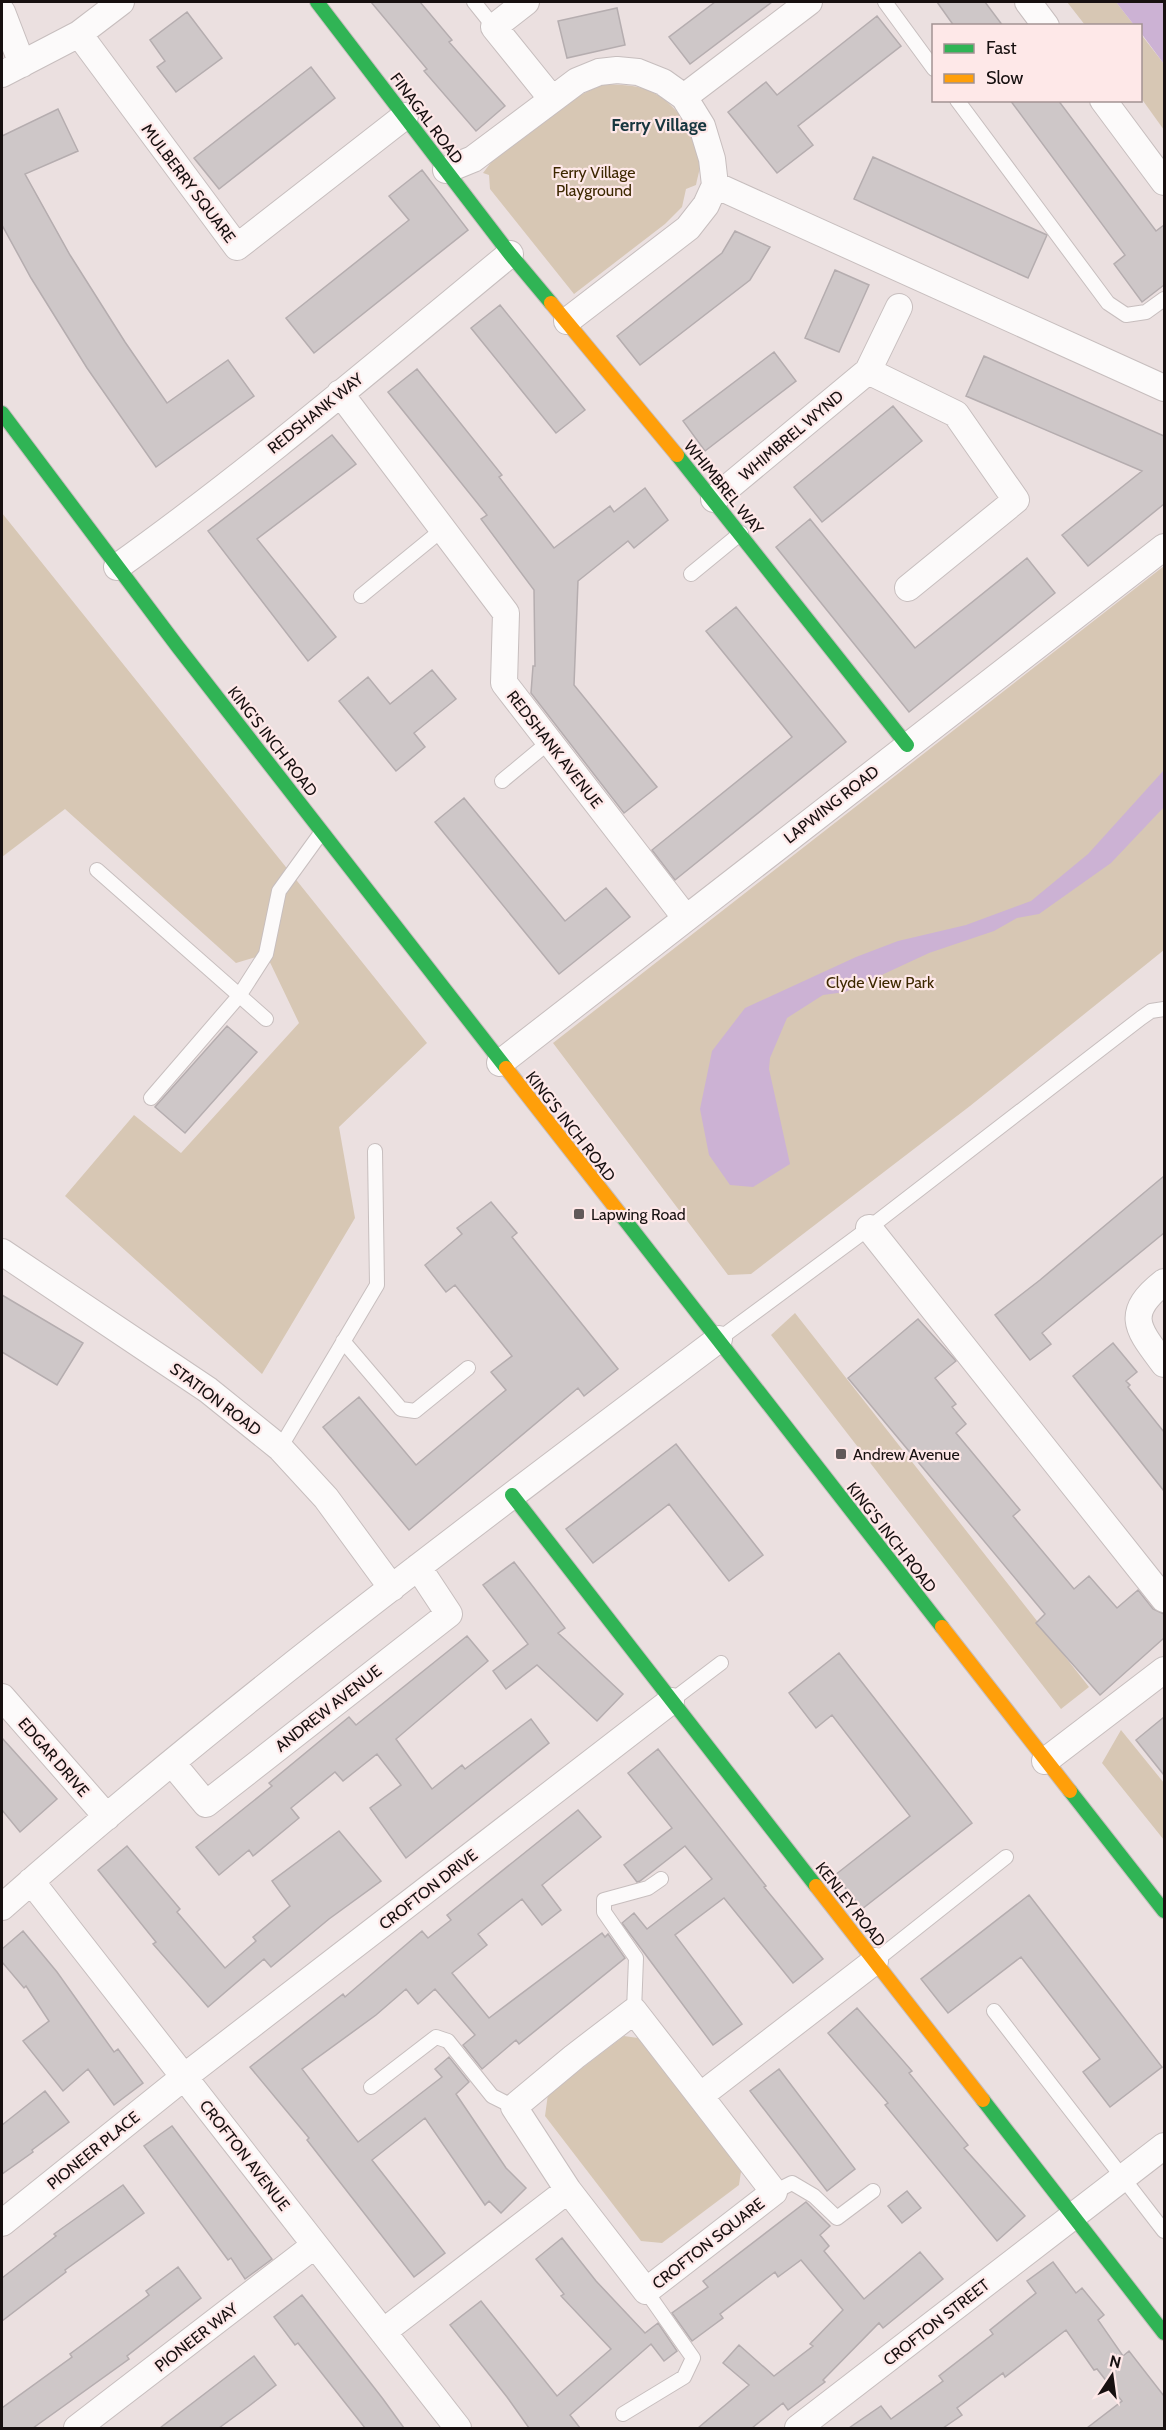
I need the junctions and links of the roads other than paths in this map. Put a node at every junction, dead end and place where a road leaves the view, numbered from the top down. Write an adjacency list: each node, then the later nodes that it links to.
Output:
1 (121, 2): 11 (street)
2 (317, 2): 18 (street, FINAGAL ROAD)
3 (474, 2): 10 (lane)
4 (526, 2): 10 (street)
5 (809, 2): 14 (street)
6 (885, 2): 12 (lane)
7 (1028, 2): 9 (street)
8 (2, 12): 13 (street)
9 (1044, 24)
10 (494, 27): 15 (street)
11 (79, 34): 13 (street); 18 (street, MULBERRY SQUARE)
12 (932, 68)
13 (12, 69)
14 (684, 97): 15 (street); 21 (street)
15 (552, 99): 19 (street)
16 (958, 102): 23 (lane)
17 (1104, 102): 20 (street)
18 (405, 116): 19 (street, FINAGAL ROAD)
19 (446, 170): 22 (street, FINAGAL ROAD)
20 (1164, 182)
21 (715, 185): 25 (street); 27 (street)
22 (510, 254): 25 (street, WHIMBREL WAY); 28 (street, REDSHANK WAY)
23 (1164, 299)
24 (899, 307): 26 (street, WHIMBREL WYND)
25 (567, 321): 30 (street, WHIMBREL WAY)
26 (868, 371): 30 (street, WHIMBREL WYND); 36 (street)
27 (1164, 388)
28 (340, 393): 31 (street, REDSHANK AVENUE); 34 (street, REDSHANK WAY)
29 (2, 413): 34 (street, KING'S INCH ROAD)
30 (714, 499): 32 (street, WHIMBREL WAY)
31 (443, 529): 37 (lane); 38 (street, REDSHANK AVENUE)
32 (741, 533): 35 (lane); 39 (street, WHIMBREL WAY)
33 (1164, 547): 39 (street, LAPWING ROAD)
34 (117, 567): 41 (street, KING'S INCH ROAD)
35 (691, 574)
36 (908, 588)
37 (361, 596)
38 (549, 742): 40 (lane); 43 (street, REDSHANK AVENUE)
39 (907, 745): 43 (street, LAPWING ROAD)
40 (502, 781)
41 (322, 831): 44 (lane); 47 (street, KING'S INCH ROAD)
42 (97, 870): 44 (lane)
43 (686, 917): 47 (street, LAPWING ROAD)
44 (239, 996): 46 (lane); 48 (lane)
45 (1164, 1009): 50 (lane)
46 (266, 1019)
47 (500, 1063): 53 (street, KING'S INCH ROAD)
48 (151, 1098)
49 (375, 1150): 54 (lane)
50 (869, 1228): 53 (lane); 61 (street)
51 (2, 1252): 57 (street, STATION ROAD)
52 (1164, 1282): 55 (street)
53 (719, 1339): 58 (street); 66 (street, KING'S INCH ROAD)
54 (343, 1341): 56 (lane); 57 (lane)
55 (1164, 1364)
56 (468, 1368)
57 (280, 1448): 60 (street, STATION ROAD)
58 (512, 1495): 59 (street); 65 (street, KENLEY ROAD)
59 (418, 1567): 60 (street); 67 (street, ANDREW AVENUE)
60 (392, 1588): 67 (street)
61 (1164, 1599)
62 (721, 1663): 65 (lane)
63 (1164, 1670): 66 (street)
64 (2, 1697): 68 (street, EDGAR DRIVE)
65 (671, 1701): 74 (street, KENLEY ROAD); 77 (street, CROFTON DRIVE)
66 (1045, 1761): 73 (street, KING'S INCH ROAD)
67 (172, 1762): 68 (street)
68 (107, 1817): 71 (street)
69 (1006, 1857): 74 (lane)
70 (661, 1879): 75 (lane)
71 (31, 1881): 72 (street); 77 (street, CROFTON AVENUE)
72 (2, 1907)
73 (1164, 1911)
74 (875, 1961): 79 (street); 86 (street, KENLEY ROAD)
75 (634, 2011): 79 (street, CROFTON SQUARE); 80 (street)
76 (994, 2011): 82 (lane)
77 (184, 2077): 87 (street, PIONEER PLACE); 89 (street, CROFTON AVENUE)
78 (371, 2087): 80 (lane)
79 (700, 2096): 85 (street, CROFTON SQUARE)
80 (514, 2107): 83 (street, CROFTON SQUARE)
81 (1164, 2146): 82 (street, CROFTON STREET)
82 (1124, 2177): 86 (street, CROFTON STREET); 88 (lane)
83 (568, 2190): 90 (street, CROFTON SQUARE); 91 (street)
84 (873, 2191): 85 (lane)
85 (774, 2192): 90 (street, CROFTON SQUARE)
86 (1073, 2216): 92 (street, KENLEY ROAD); 96 (street, CROFTON STREET)
87 (2, 2223)
88 (1164, 2231)
89 (315, 2245): 91 (street, CROFTON AVENUE); 95 (street, PIONEER WAY)
90 (646, 2291): 93 (lane)
91 (383, 2332): 94 (street, CROFTON AVENUE)
92 (1164, 2333)
93 (622, 2414)
94 (451, 2426)
95 (77, 2428)
96 (798, 2428)

